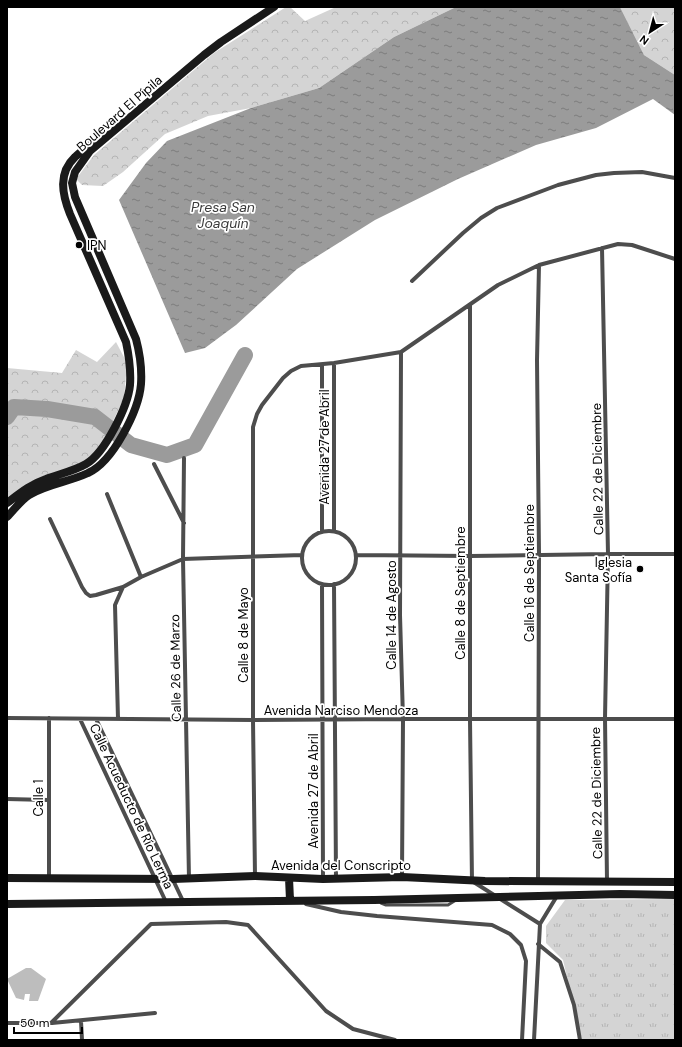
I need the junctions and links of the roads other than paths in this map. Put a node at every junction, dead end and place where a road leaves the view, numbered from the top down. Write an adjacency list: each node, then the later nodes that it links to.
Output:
1 (266, 7): 3 (main road, Boulevard El Pípila)
2 (274, 7): 3 (main road, Boulevard El Pípila)
3 (210, 48): 16 (main road, Boulevard El Pípila); 17 (main road, Boulevard El Pípila)
4 (675, 178): 8 (street)
5 (602, 248): 6 (street); 7 (street); 22 (street, Calle 22 de Diciembre)
6 (675, 259)
7 (539, 265): 9 (street); 27 (street, Calle 16 de Septiembre)
8 (412, 281)
9 (470, 305): 10 (street); 29 (street, Calle 8 de Septiembre)
10 (401, 352): 11 (street, Calle 8 de Mayo); 26 (street, Calle 14 de Agosto)
11 (334, 363): 12 (street, Calle 8 de Mayo); 21 (street, Avenida 27 de Abril)
12 (322, 365): 20 (street, Avenida 27 de Abril); 28 (street, Calle 8 de Mayo)
13 (184, 458): 19 (street, Calle 26 de Marzo)
14 (154, 464): 19 (street)
15 (106, 494): 31 (street)
16 (7, 503)
17 (7, 517)
18 (50, 519): 34 (street)
19 (184, 524): 30 (street, Calle 26 de Marzo)
20 (322, 531): 21 (street); 24 (street)
21 (334, 531): 25 (street)
22 (608, 554): 23 (street); 27 (street); 37 (street, Calle 22 de Diciembre)
23 (675, 554)
24 (302, 555): 28 (street); 32 (street)
25 (356, 555): 26 (street); 33 (street)
26 (401, 555): 29 (street); 42 (street, Calle 14 de Agosto)
27 (539, 555): 29 (street); 43 (street, Calle 16 de Septiembre)
28 (253, 556): 30 (street); 46 (street, Calle 8 de Mayo)
29 (470, 556): 48 (street, Calle 8 de Septiembre)
30 (183, 559): 31 (street); 45 (street, Calle 26 de Marzo)
31 (141, 577): 34 (street)
32 (322, 584): 33 (street); 47 (street, Avenida 27 de Abril)
33 (334, 584): 41 (street, Avenida 27 de Abril)
34 (123, 587): 40 (street)
35 (7, 718): 36 (street, Avenida Narciso Mendoza)
36 (49, 718): 38 (street, Avenida Narciso Mendoza); 50 (street, Calle 1)
37 (605, 718): 43 (street, Avenida Narciso Mendoza); 44 (street, Avenida Narciso Mendoza); 63 (street, Calle 22 de Diciembre)
38 (80, 719): 39 (street, Avenida Narciso Mendoza); 58 (street, Calle Acueducto de Río Lerma)
39 (96, 719): 40 (street, Avenida Narciso Mendoza); 59 (street, Calle Acueducto de Río Lerma)
40 (118, 719): 45 (street, Avenida Narciso Mendoza)
41 (334, 719): 42 (street, Avenida Narciso Mendoza); 47 (street, Avenida Narciso Mendoza); 57 (street, Avenida 27 de Abril)
42 (403, 719): 48 (street, Avenida Narciso Mendoza); 52 (street, Calle 14 de Agosto)
43 (539, 719): 48 (street, Avenida Narciso Mendoza); 62 (street, Calle 16 de Septiembre)
44 (675, 719)
45 (186, 720): 46 (street, Avenida Narciso Mendoza); 60 (street, Calle 26 de Marzo)
46 (253, 720): 47 (street, Avenida Narciso Mendoza); 51 (street, Calle 8 de Mayo)
47 (323, 720): 56 (street, Avenida 27 de Abril)
48 (470, 720): 61 (street, Calle 8 de Septiembre)
49 (7, 799): 50 (street)
50 (48, 800): 54 (street, Calle 1)
51 (255, 876): 55 (main road, Avenida del Conscripto); 60 (main road, Avenida del Conscripto)
52 (402, 877): 57 (main road, Avenida del Conscripto); 61 (main road, Avenida del Conscripto)
53 (7, 878): 54 (main road, Avenida del Conscripto)
54 (49, 878): 58 (main road, Avenida del Conscripto)
55 (289, 878): 56 (main road, Avenida del Conscripto); 68 (main road)
56 (323, 878): 57 (main road, Avenida del Conscripto)
57 (336, 878)
58 (156, 879): 59 (main road, Avenida del Conscripto); 69 (street, Calle Acueducto de Río Lerma)
59 (174, 879): 60 (main road, Avenida del Conscripto); 70 (street, Calle Acueducto de Río Lerma)
60 (188, 879)
61 (472, 881): 62 (main road, Avenida del Conscripto); 67 (street)
62 (538, 881): 63 (main road, Avenida del Conscripto)
63 (607, 881): 64 (main road, Avenida del Conscripto)
64 (675, 882)
65 (675, 895): 66 (main road)
66 (557, 896): 67 (main road); 72 (street)
67 (499, 897): 68 (main road); 72 (street)
68 (290, 900): 70 (main road); 80 (street)
69 (166, 902): 70 (main road); 71 (main road)
70 (183, 902)
71 (7, 904)
72 (540, 924): 73 (street)
73 (538, 944): 81 (street); 82 (street)
74 (155, 1013): 75 (street)
75 (81, 1021): 77 (street); 78 (street)
76 (7, 1023): 77 (street)
77 (51, 1024): 79 (street)
78 (82, 1040)
79 (395, 1040)
80 (522, 1040)
81 (534, 1040)
82 (580, 1040)

